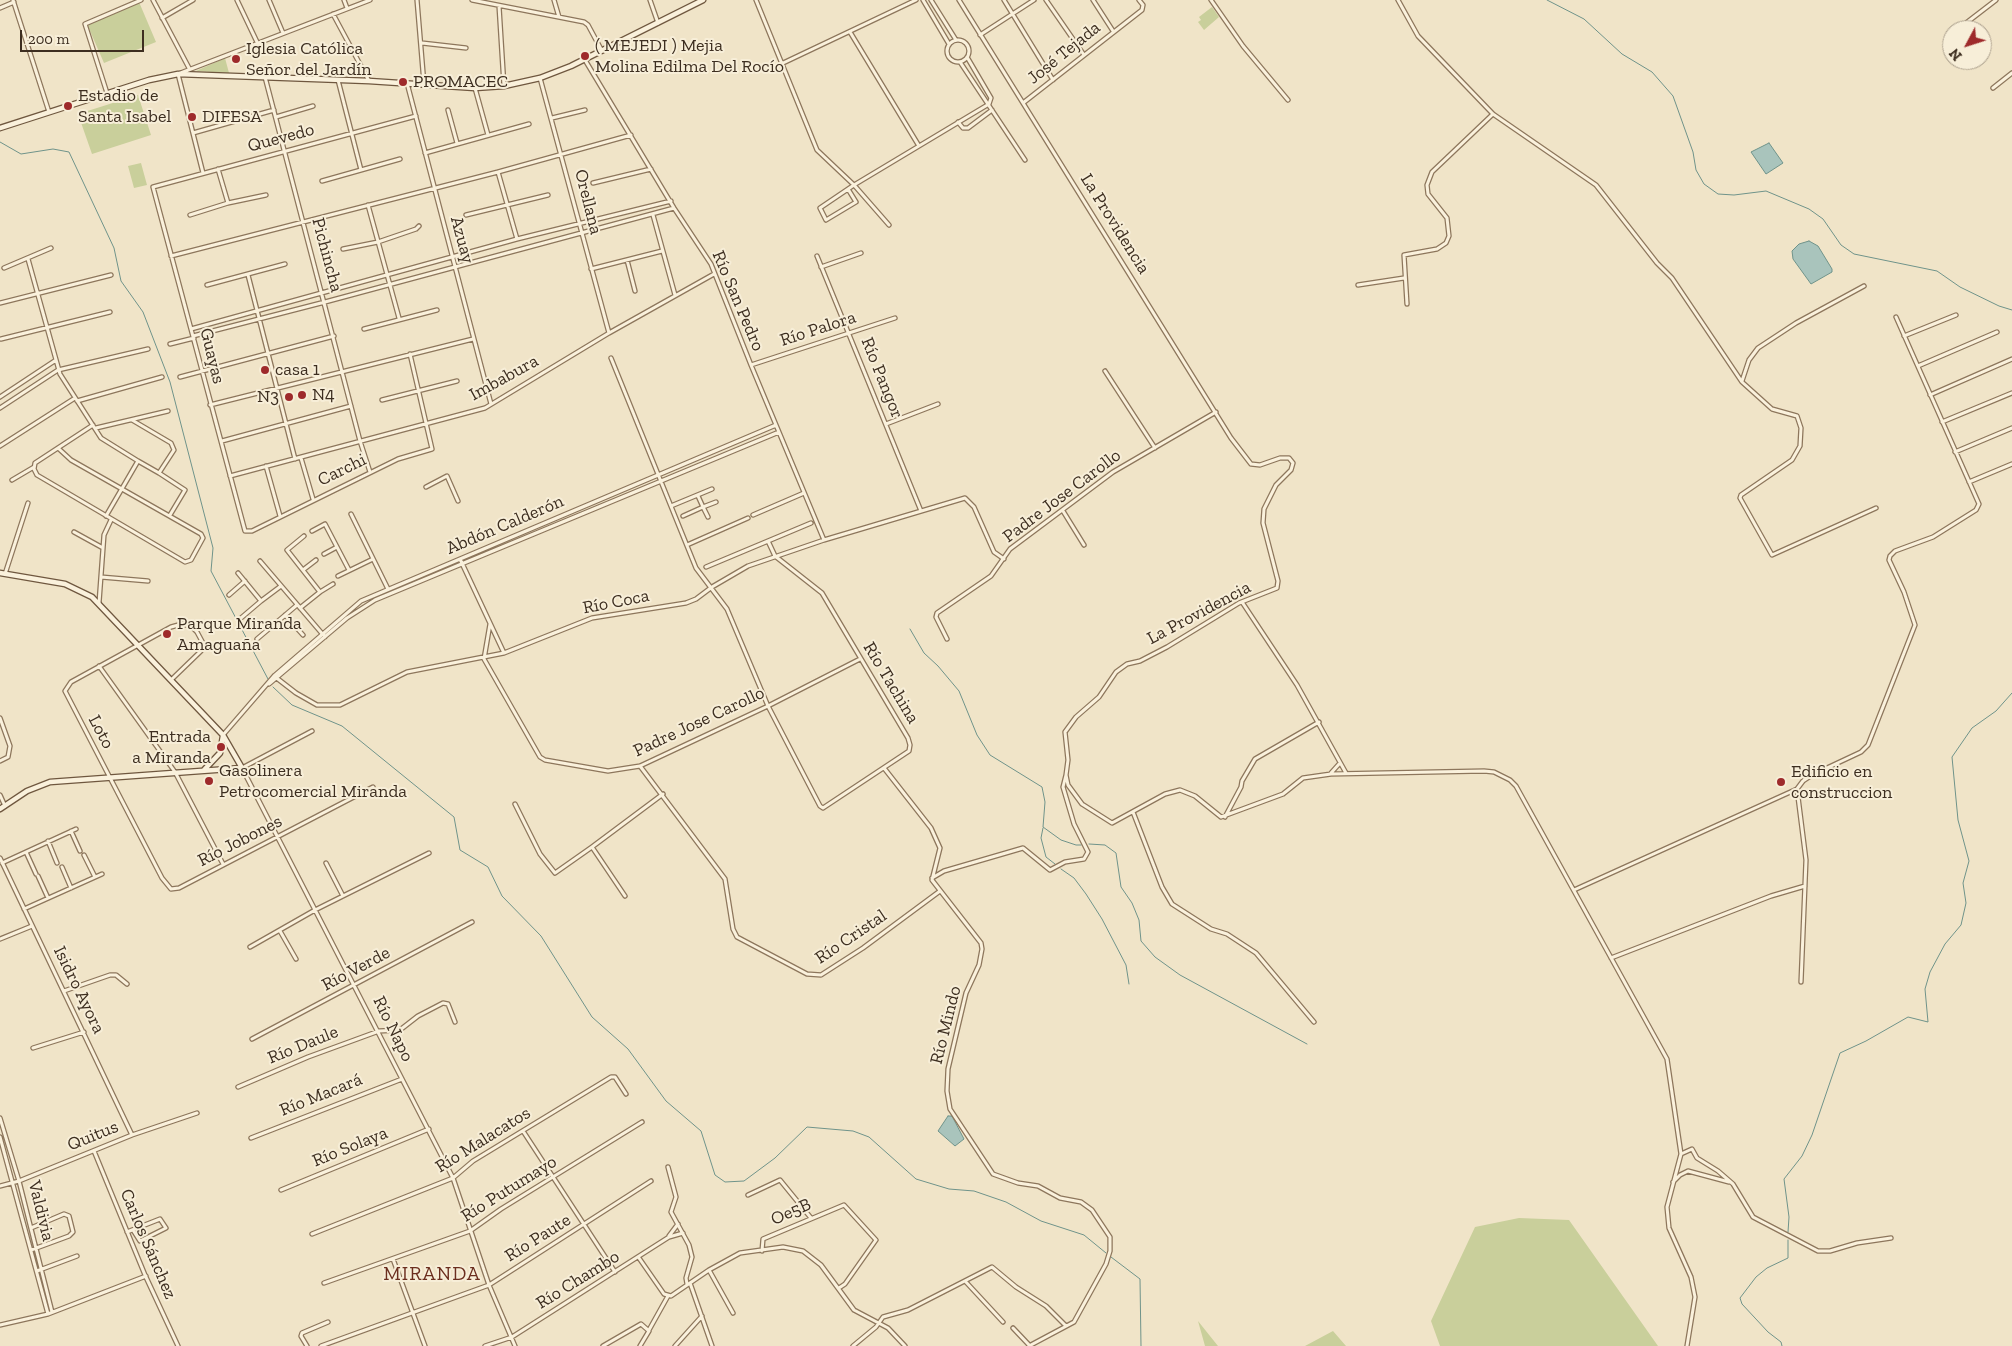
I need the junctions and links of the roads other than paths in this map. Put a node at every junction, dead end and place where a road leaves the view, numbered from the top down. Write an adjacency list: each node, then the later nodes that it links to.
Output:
1 (141, 0): 65 (street)
2 (152, 0): 34 (street)
3 (193, 0): 34 (street)
4 (237, 0): 42 (street)
5 (269, 0): 38 (street)
6 (344, 0): 30 (street)
7 (370, 0): 30 (street)
8 (417, 0): 43 (street)
9 (472, 0): 27 (street)
10 (554, 0): 33 (street)
11 (650, 0): 36 (street)
12 (703, 0): 36 (street)
13 (756, 0): 51 (street)
14 (916, 0): 39 (street)
15 (923, 0): 44 (street)
16 (931, 0): 41 (street)
17 (959, 0): 40 (street, La Providencia)
18 (1004, 0): 32 (street)
19 (1034, 0): 32 (street)
20 (1046, 0): 47 (street)
21 (1093, 0): 37 (street)
22 (1139, 0): 37 (street, José Tejada)
23 (1211, 0): 66 (street)
24 (1398, 0): 75 (street)
25 (1996, 0): 35 (street)
26 (14, 1): 29 (street); 74 (street)
27 (491, 2): 28 (street)
28 (499, 6): 33 (street); 62 (street)
29 (0, 8)
30 (347, 8): 31 (street)
31 (334, 14): 38 (street); 59 (street)
32 (1012, 14): 40 (street); 58 (street)
33 (559, 17): 46 (street)
34 (162, 18): 52 (street)
35 (1970, 20)
36 (658, 24): 46 (street)
37 (1113, 31): 47 (street, José Tejada)
38 (283, 32): 42 (street)
39 (850, 32): 51 (street); 87 (street)
40 (980, 35): 67 (street, La Providencia)
41 (956, 40): 44 (street); 48 (street)
42 (257, 42): 52 (street)
43 (422, 42): 45 (street); 61 (street)
44 (949, 44): 50 (street)
45 (466, 48)
46 (602, 52): 49 (street)
47 (1084, 55): 58 (street, José Tejada)
48 (967, 57): 50 (street); 68 (street)
49 (585, 60): 56 (street); 85 (street, Río San Pedro)
50 (960, 62): 68 (street)
51 (782, 64): 100 (street)
52 (190, 68): 54 (street)
53 (2012, 72): 64 (street)
54 (178, 74): 55 (street); 65 (street); 83 (street)
55 (265, 77): 57 (street); 70 (street, Pichincha)
56 (540, 78): 62 (street); 78 (street, Orellana)
57 (338, 80): 59 (street); 82 (street)
58 (1053, 80): 67 (street, José Tejada)
59 (369, 81): 60 (street)
60 (406, 83): 61 (street); 76 (street, Azuay)
61 (424, 84): 63 (street)
62 (504, 86): 63 (street)
63 (475, 88): 84 (street)
64 (1993, 88)
65 (107, 93): 74 (street)
66 (1288, 100)
67 (1023, 103): 200 (street, La Providencia)
68 (989, 104): 73 (street); 79 (street)
69 (313, 106): 77 (street)
70 (274, 110): 77 (street, Pichincha); 83 (street)
71 (448, 110): 86 (street)
72 (585, 110): 78 (street)
73 (992, 110): 79 (street); 92 (street)
74 (49, 112): 81 (street)
75 (1493, 114): 139 (street); 186 (street)
76 (416, 116): 82 (street, Quevedo); 89 (street, Azuay)
77 (276, 117): 88 (street, Pichincha)
78 (552, 118): 90 (street, Orellana)
79 (958, 122): 87 (street)
80 (529, 124): 84 (street)
81 (0, 128)
82 (352, 132): 88 (street, Quevedo); 95 (street)
83 (193, 133): 97 (street)
84 (488, 135): 86 (street)
85 (630, 135): 90 (street); 94 (street, Río San Pedro)
86 (457, 143): 89 (street)
87 (919, 146): 100 (street)
88 (285, 152): 93 (street, Quevedo); 114 (street, Pichincha)
89 (426, 153): 102 (street, Azuay)
90 (562, 154): 96 (street); 115 (street, Orellana)
91 (400, 159): 95 (street)
92 (1024, 160)
93 (218, 169): 97 (street, Quevedo); 107 (street)
94 (650, 169): 99 (street); 106 (street, Río San Pedro)
95 (361, 170): 98 (street)
96 (498, 172): 102 (street); 109 (street)
97 (203, 173): 101 (street, Quevedo)
98 (322, 181)
99 (593, 183)
100 (854, 185): 103 (street); 116 (street)
101 (153, 187): 125 (street, Guayas)
102 (434, 188): 108 (street); 127 (street, Azuay)
103 (848, 189): 103 (street)
104 (548, 194): 109 (street)
105 (266, 195): 107 (street)
106 (671, 201): 110 (street, Río San Pedro); 115 (street)
107 (228, 203): 111 (street)
108 (368, 205): 114 (street); 120 (street)
109 (508, 206): 112 (street); 119 (street)
110 (674, 208): 113 (street); 135 (street, Río San Pedro)
111 (190, 215)
112 (466, 215)
113 (652, 215): 118 (street); 123 (street)
114 (304, 222): 125 (street); 146 (street, Pichincha)
115 (579, 224): 118 (street, Orellana); 119 (street)
116 (889, 224)
117 (418, 226): 120 (street)
118 (582, 234): 131 (street); 134 (street, Orellana)
119 (518, 239): 127 (street)
120 (378, 242): 122 (street); 138 (street)
121 (51, 248): 128 (street)
122 (343, 249)
123 (662, 250): 129 (street); 147 (street)
124 (861, 253): 132 (street)
125 (171, 256): 160 (street, Guayas)
126 (817, 256): 132 (street, Río Pangor)
127 (453, 258): 131 (street, Azuay); 138 (street)
128 (28, 259): 133 (street); 145 (street)
129 (626, 260): 134 (street); 144 (street)
130 (285, 264): 137 (street)
131 (455, 266): 140 (street); 169 (street, Azuay)
132 (821, 267): 164 (street, Río Pangor)
133 (4, 268)
134 (591, 269): 163 (street, Orellana)
135 (714, 274): 147 (street, Imbabura); 177 (street, Río San Pedro)
136 (111, 275): 145 (street)
137 (248, 275): 141 (street); 152 (street)
138 (388, 276): 140 (street); 146 (street)
139 (1404, 278): 142 (street); 150 (street)
140 (390, 284): 148 (street); 157 (street)
141 (207, 285)
142 (1358, 285)
143 (1864, 286): 186 (street)
144 (635, 291)
145 (38, 293): 149 (street); 159 (street)
146 (323, 294): 148 (street, Pichincha); 152 (street)
147 (675, 295): 163 (street, Imbabura)
148 (325, 302): 156 (street); 165 (street, Pichincha)
149 (0, 303)
150 (1407, 304)
151 (437, 310): 157 (street)
152 (256, 311): 156 (street); 160 (street)
153 (110, 312): 159 (street)
154 (1956, 315): 166 (street)
155 (1896, 317): 166 (street)
156 (258, 318): 167 (street); 172 (street)
157 (399, 318): 161 (street)
158 (895, 318): 164 (street, Río Palora)
159 (48, 328): 168 (street); 175 (street)
160 (191, 329): 167 (street, Guayas)
161 (364, 329)
162 (1997, 332): 178 (street)
163 (609, 333): 194 (street, Imbabura)
164 (849, 334): 177 (street, Río Palora); 204 (street, Río Pangor)
165 (334, 336): 172 (street); 182 (street, Pichincha)
166 (1904, 336): 178 (street)
167 (194, 337): 170 (street); 180 (street, Guayas)
168 (1, 339)
169 (473, 339): 173 (street); 194 (street, Azuay)
170 (170, 344)
171 (148, 349): 179 (street)
172 (269, 354): 180 (street); 187 (street)
173 (410, 354): 182 (street); 188 (street)
174 (611, 358): 224 (street)
175 (56, 360): 179 (street); 191 (street)
176 (2012, 360): 190 (street)
177 (751, 365): 206 (street, Río San Pedro)
178 (1918, 366): 190 (street)
179 (58, 370): 192 (street); 198 (street)
180 (202, 372): 184 (street); 196 (street, Guayas)
181 (1105, 372): 214 (street)
182 (343, 373): 187 (street); 197 (street, Pichincha)
183 (162, 376): 192 (street)
184 (180, 377)
185 (457, 382): 188 (street)
186 (1742, 382): 240 (street)
187 (277, 387): 196 (street); 203 (street)
188 (419, 390): 193 (street); 205 (street)
189 (2012, 392): 202 (street)
190 (1930, 395): 202 (street)
191 (0, 397)
192 (76, 399): 207 (street); 212 (street)
193 (382, 400)
194 (491, 404): 205 (street, Imbabura)
195 (938, 404): 204 (street)
196 (210, 405): 210 (street, Guayas)
197 (351, 406): 203 (street); 211 (street, Pichincha)
198 (0, 408)
199 (168, 411): 201 (street)
200 (1216, 412): 214 (street, Padre Jose Carollo); 287 (street, La Providencia)
201 (132, 420): 207 (street); 223 (street)
202 (1942, 422): 215 (street)
203 (286, 424): 210 (street); 217 (street)
204 (886, 424): 241 (street, Río Pangor)
205 (428, 425): 211 (street, Imbabura); 222 (street, Carchi)
206 (776, 425): 209 (street, Río San Pedro); 224 (street, Abdón Calderón)
207 (94, 427): 213 (street); 218 (street)
208 (2012, 428): 215 (street)
209 (779, 432): 227 (street, Abdón Calderón); 232 (street, Río San Pedro)
210 (222, 441): 225 (street, Guayas)
211 (360, 441): 216 (street, Imbabura); 222 (street, Pichincha)
212 (0, 446)
213 (58, 448): 220 (street); 230 (street)
214 (1155, 448): 242 (street, Padre Jose Carollo)
215 (1955, 452): 228 (street)
216 (301, 458): 217 (street, Imbabura); 234 (street)
217 (295, 459): 221 (street, Imbabura)
218 (138, 461): 223 (street); 230 (street)
219 (2012, 464): 228 (street)
220 (34, 466): 226 (street); 246 (street)
221 (266, 466): 225 (street, Imbabura); 247 (street)
222 (370, 472): 234 (street, Carchi)
223 (159, 473): 245 (street)
224 (659, 475): 227 (street); 266 (street, Abdón Calderón)
225 (230, 476): 253 (street, Guayas)
226 (12, 480)
227 (661, 481): 238 (street); 270 (street, Abdón Calderón)
228 (1969, 482): 322 (street)
229 (426, 487): 235 (street)
230 (122, 489): 245 (street); 246 (street)
231 (712, 489): 233 (street)
232 (804, 492): 244 (street); 258 (street, Río San Pedro)
233 (698, 495): 238 (street); 239 (street)
234 (313, 499): 247 (street, Carchi)
235 (458, 501)
236 (716, 502): 239 (street)
237 (28, 503): 275 (street)
238 (671, 506): 259 (street)
239 (703, 507): 248 (street); 249 (street)
240 (1876, 508)
241 (921, 511): 258 (street, Río Coca); 267 (street, Río Coca)
242 (1063, 511): 260 (street); 267 (street, Padre Jose Carollo)
243 (351, 514): 265 (street)
244 (753, 514)
245 (170, 515): 251 (street)
246 (106, 516): 251 (street)
247 (280, 516): 253 (street, Carchi)
248 (683, 516)
249 (708, 517)
250 (748, 518): 259 (street)
251 (111, 520): 262 (street)
252 (811, 523): 257 (street)
253 (245, 531)
254 (312, 531): 261 (street)
255 (74, 532): 262 (street)
256 (304, 536): 272 (street)
257 (768, 540): 264 (street); 271 (street)
258 (824, 540): 264 (street, Río Coca)
259 (687, 545): 282 (street)
260 (1084, 545)
261 (337, 547): 263 (street); 273 (street)
262 (103, 548): 277 (street)
263 (324, 554)
264 (775, 556): 282 (street, Río Coca); 301 (street, Río Tachina)
265 (373, 558): 273 (street); 283 (street)
266 (460, 559): 270 (street); 283 (street, Abdón Calderón)
267 (1004, 559): 297 (street, Padre Jose Carollo)
268 (316, 560): 272 (street)
269 (260, 561): 281 (street)
270 (462, 564): 292 (street); 295 (street, Abdón Calderón)
271 (706, 567)
272 (303, 570): 284 (street)
273 (349, 570): 276 (street)
274 (238, 573): 279 (street)
275 (2, 574): 288 (street, Río Napo)
276 (338, 576)
277 (101, 577): 278 (street); 288 (street)
278 (148, 581)
279 (245, 581): 285 (street); 286 (street)
280 (333, 584): 284 (street)
281 (281, 586): 286 (street); 289 (street)
282 (712, 587): 299 (street, Río Coca); 305 (street)
283 (388, 589): 293 (street, Abdón Calderón)
284 (320, 592): 289 (street)
285 (229, 595)
286 (261, 601): 291 (street)
287 (1242, 602): 307 (street); 319 (street, La Providencia)
288 (99, 603): 298 (street, Río Napo)
289 (298, 607): 290 (street); 293 (street)
290 (285, 616): 294 (street); 296 (street)
291 (241, 618)
292 (490, 624): 299 (street); 300 (street)
293 (321, 634): 295 (street); 303 (street, Abdón Calderón)
294 (303, 635)
295 (325, 637): 303 (street, Abdón Calderón)
296 (257, 639)
297 (947, 639)
298 (139, 644): 302 (street, Loto); 304 (street, Río Napo); 304 (street, Loto)
299 (504, 653): 300 (street, Río Coca)
300 (484, 659): 303 (street, Río Coca); 312 (street, Padre Jose Carollo)
301 (860, 659): 305 (street, Padre Jose Carollo); 314 (street, Río Tachina)
302 (99, 666): 316 (street); 320 (street, Loto)
303 (276, 677): 309 (street, Abdón Calderón)
304 (171, 680): 309 (street, Río Napo)
305 (768, 706): 312 (street, Padre Jose Carollo); 314 (street, Río Tachina)
306 (0, 718): 310 (street)
307 (1319, 722): 311 (street); 328 (street)
308 (312, 732): 313 (street)
309 (223, 735): 313 (street, Río Napo); 315 (street)
310 (0, 761)
311 (1340, 764): 317 (street); 318 (street)
312 (640, 766): 323 (street, Río Cristal)
313 (242, 768): 315 (street); 331 (street, Río Napo)
314 (884, 768): 346 (street)
315 (204, 770): 316 (street)
316 (175, 772): 320 (street); 342 (street)
317 (1330, 774): 318 (street); 328 (street)
318 (1346, 774): 350 (street)
319 (1066, 775): 327 (street, La Providencia); 346 (street)
320 (109, 777): 326 (street); 349 (street, Loto)
321 (373, 787): 331 (street, Río Jobones)
322 (1797, 789): 347 (street); 350 (street)
323 (663, 794): 333 (street); 351 (street, Río Cristal)
324 (0, 795): 326 (street)
325 (515, 804): 333 (street)
326 (2, 807)
327 (1133, 812): 328 (street, La Providencia); 369 (street)
328 (1225, 817)
329 (76, 829): 330 (street)
330 (71, 831): 332 (street); 335 (street)
331 (278, 837): 342 (street, Río Jobones); 356 (street, Río Napo)
332 (48, 842): 334 (street); 340 (street)
333 (592, 847): 353 (street)
334 (26, 852): 339 (street); 354 (street)
335 (80, 852)
336 (429, 854): 352 (street)
337 (84, 855): 345 (street)
338 (0, 858): 339 (street, Isidro Ayora)
339 (2, 863): 355 (street, Isidro Ayora)
340 (58, 863)
341 (326, 863): 352 (street)
342 (223, 864): 349 (street, Río Jobones)
343 (62, 867): 348 (street)
344 (102, 874): 345 (street)
345 (95, 877): 348 (street)
346 (932, 878): 351 (street, Río Mindo)
347 (1805, 886): 362 (street); 364 (street)
348 (71, 888): 354 (street)
349 (171, 889)
350 (1574, 890): 362 (street)
351 (940, 891): 436 (street, Río Mindo)
352 (344, 896): 356 (street)
353 (625, 896)
354 (48, 898): 355 (street)
355 (24, 909): 358 (street, Isidro Ayora)
356 (315, 910): 359 (street); 366 (street, Río Napo)
357 (472, 922): 366 (street, Río Verde)
358 (32, 926): 360 (street); 367 (street, Isidro Ayora)
359 (280, 931): 361 (street); 363 (street)
360 (0, 939)
361 (250, 947)
362 (1611, 958): 386 (street)
363 (296, 959)
364 (1802, 982)
365 (127, 984): 367 (street)
366 (355, 985): 370 (street, Río Napo); 372 (street, Río Verde)
367 (64, 991): 371 (street, Isidro Ayora)
368 (455, 1022): 370 (street, Río Daule)
369 (1314, 1022)
370 (378, 1031): 374 (street, Río Napo); 375 (street, Río Daule)
371 (84, 1032): 373 (street); 382 (street, Isidro Ayora)
372 (252, 1039)
373 (33, 1048)
374 (402, 1078): 380 (street, Río Napo); 384 (street, Río Macará)
375 (238, 1086)
376 (626, 1094): 381 (street, Río Malacatos)
377 (197, 1113): 382 (street, Quitus)
378 (0, 1119): 387 (street, Valdivia)
379 (642, 1122): 391 (street, Río Putumayo)
380 (428, 1129): 390 (street, Río Napo); 398 (street, Río Solaya)
381 (523, 1131): 390 (street, Río Malacatos); 391 (street)
382 (132, 1135): 385 (street, Quitus)
383 (0, 1137): 388 (street, Valdivia)
384 (251, 1138)
385 (94, 1151): 392 (street, Quitus); 406 (street, Carlos Sánchez)
386 (1680, 1154): 394 (street); 396 (street)
387 (12, 1158): 388 (street); 392 (street, Valdivia)
388 (6, 1159): 395 (street, Valdivia)
389 (668, 1167): 402 (street)
390 (453, 1178): 405 (street, Río Napo); 408 (street, Río Malacatos)
391 (553, 1178): 401 (street); 405 (street, Río Putumayo)
392 (19, 1181): 395 (street, Quitus); 403 (street, Valdivia)
393 (651, 1181): 401 (street, Río Paute)
394 (1730, 1182): 396 (street); 410 (street)
395 (13, 1183): 397 (street, Quitus); 412 (street, Valdivia)
396 (1672, 1183): 453 (street)
397 (0, 1186)
398 (281, 1190)
399 (748, 1195): 400 (street)
400 (811, 1218): 413 (street, Oe5B); 426 (street, Oe5B)
401 (585, 1224): 420 (street); 425 (street, Río Paute)
402 (678, 1224): 407 (street); 409 (street)
403 (31, 1228): 411 (street, Valdivia); 411 (street)
404 (133, 1230): 404 (street); 406 (street)
405 (470, 1231): 416 (street, Río Putumayo); 425 (street, Río Napo)
406 (127, 1232): 421 (street, Carlos Sánchez)
407 (682, 1233): 409 (street, Río Chambo); 424 (street)
408 (312, 1234)
409 (669, 1237): 415 (street, Río Chambo)
410 (1890, 1238)
411 (36, 1248): 412 (street); 417 (street, Valdivia)
412 (31, 1250): 419 (street, Valdivia)
413 (762, 1251): 418 (street); 426 (street)
414 (78, 1256): 417 (street)
415 (639, 1258): 420 (street, Río Chambo); 427 (street)
416 (393, 1259): 423 (street, Río Putumayo); 428 (street)
417 (41, 1270): 419 (street); 429 (street, Valdivia)
418 (709, 1270): 424 (street); 430 (street)
419 (36, 1271): 429 (street, Valdivia)
420 (615, 1272): 439 (street, Río Chambo)
421 (146, 1276): 429 (street); 440 (street, Carlos Sánchez)
422 (965, 1281): 433 (street); 434 (street); 436 (street)
423 (324, 1283)
424 (688, 1283): 427 (street); 431 (street)
425 (489, 1285): 428 (street, Río Paute); 439 (street, Río Napo)
426 (839, 1288): 434 (street)
427 (668, 1296): 438 (street)
428 (413, 1311): 442 (street, Río Paute); 443 (street)
429 (50, 1313): 435 (street)
430 (734, 1313)
431 (702, 1316): 448 (street); 449 (street)
432 (328, 1322): 441 (street)
433 (1003, 1322)
434 (879, 1324): 450 (street); 451 (street)
435 (0, 1325)
436 (1066, 1326): 452 (street)
437 (1013, 1328): 452 (street)
438 (649, 1330): 446 (street); 447 (street)
439 (512, 1337): 444 (street, Río Chambo); 445 (street, Río Napo)
440 (178, 1346)
441 (307, 1346)
442 (321, 1346)
443 (425, 1346)
444 (486, 1346)
445 (515, 1346)
446 (603, 1346)
447 (640, 1346)
448 (675, 1346)
449 (712, 1346)
450 (854, 1346)
451 (905, 1346)
452 (1029, 1346)
453 (1687, 1346)

